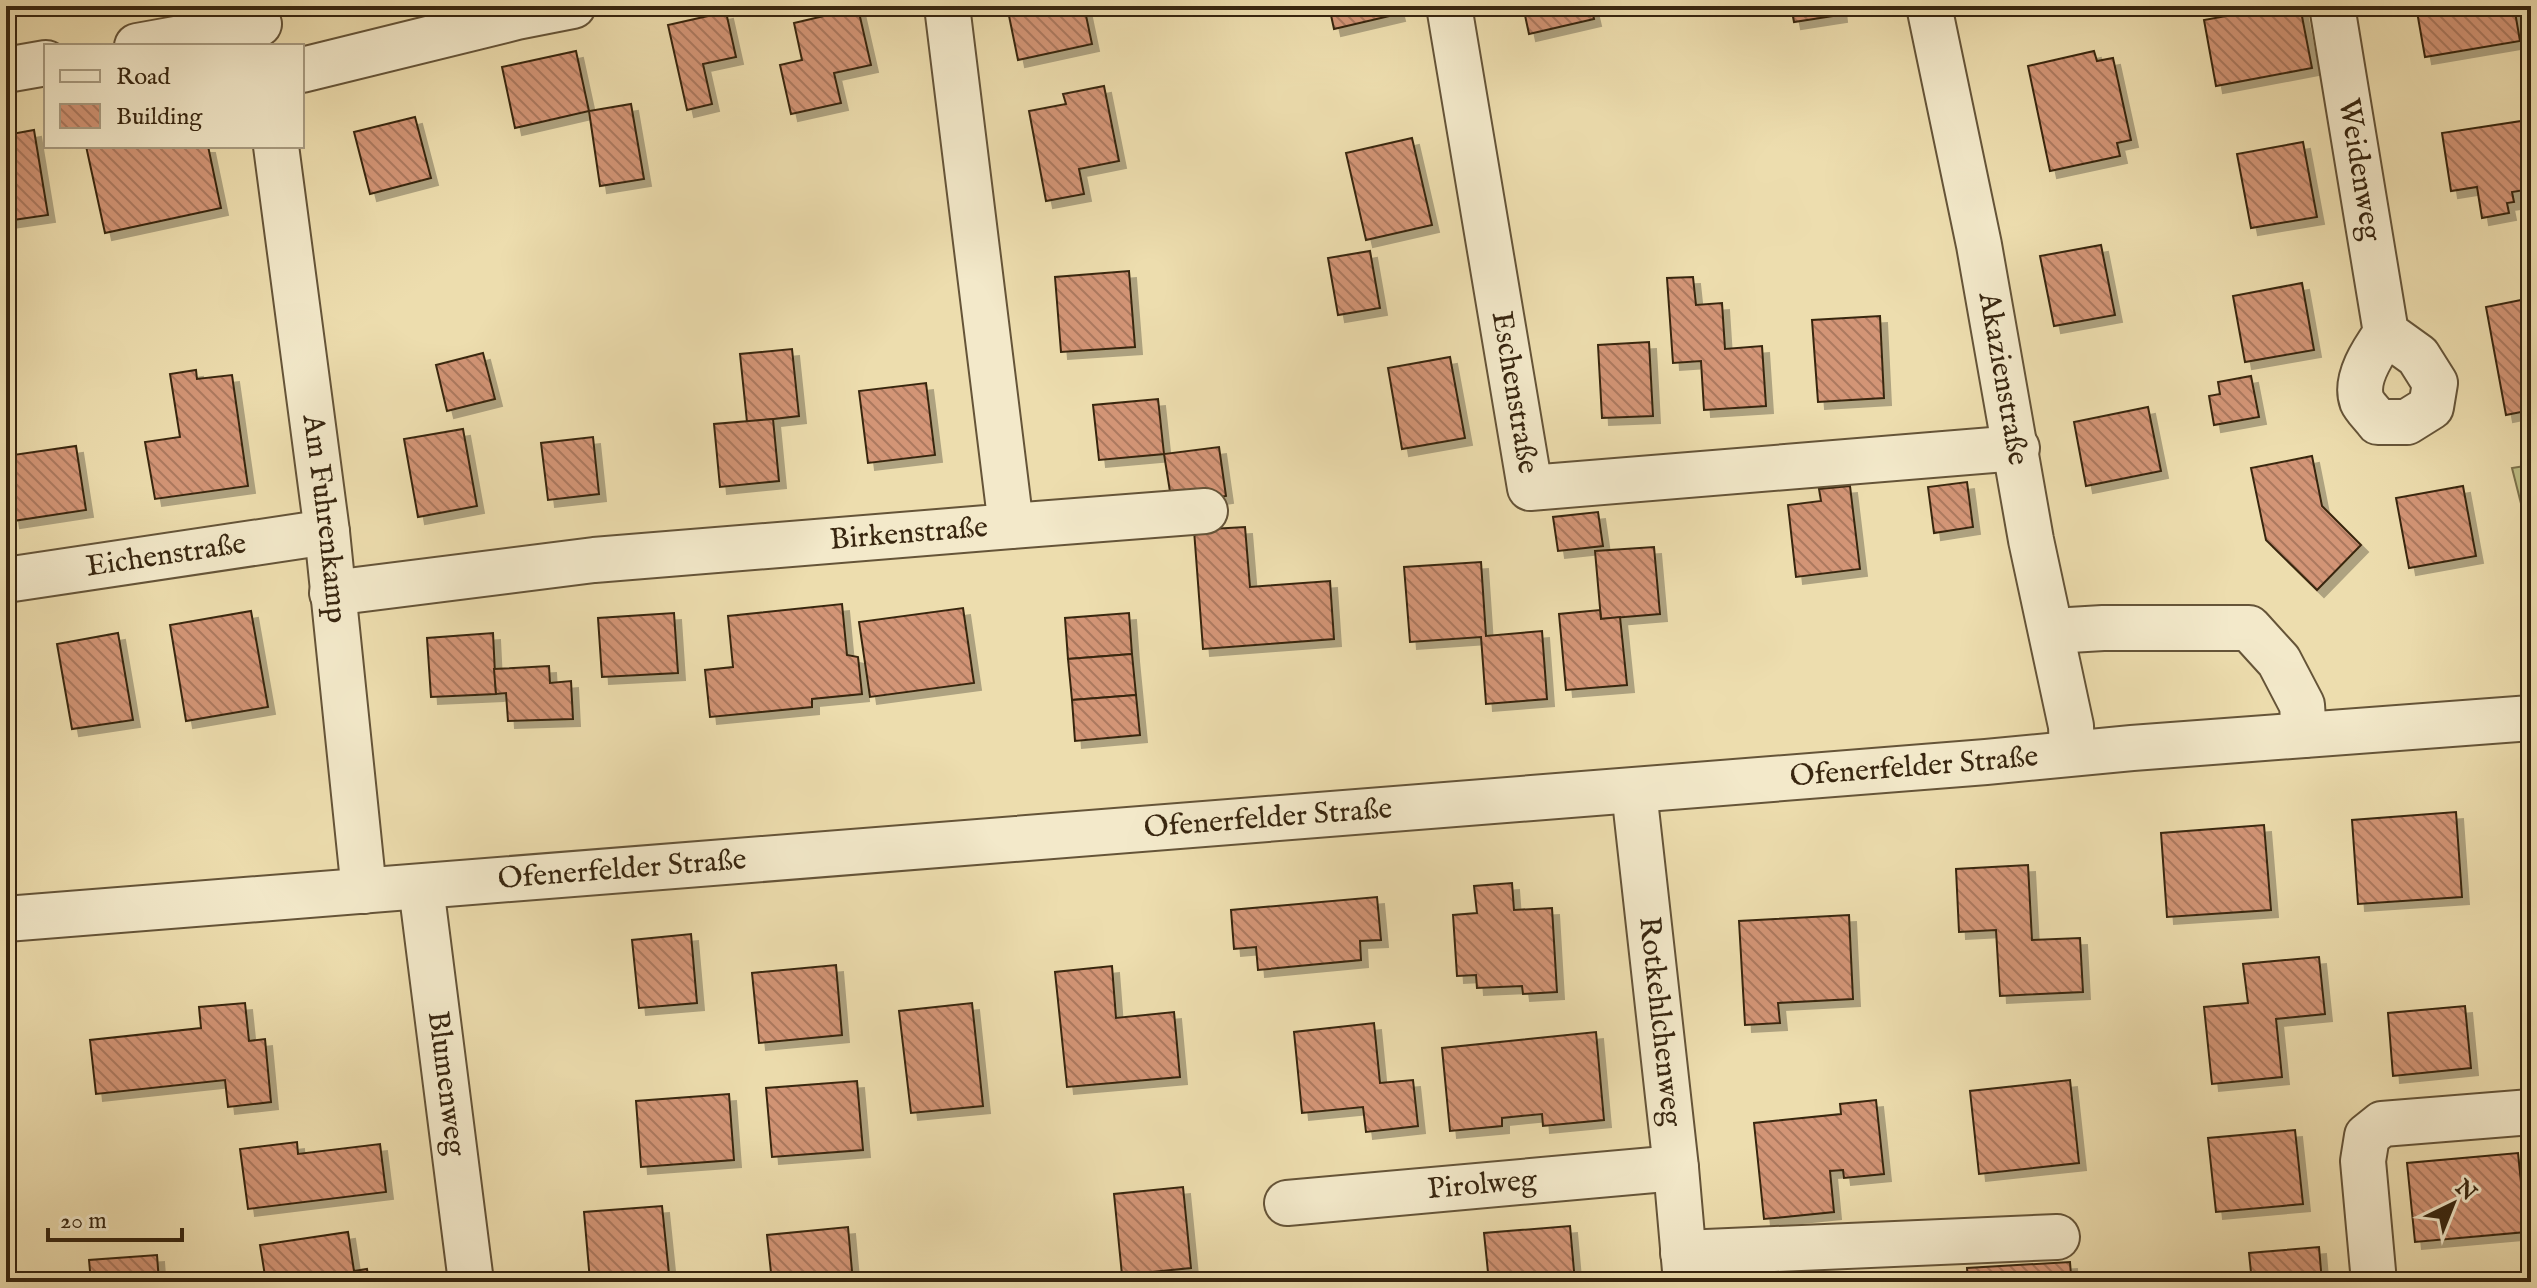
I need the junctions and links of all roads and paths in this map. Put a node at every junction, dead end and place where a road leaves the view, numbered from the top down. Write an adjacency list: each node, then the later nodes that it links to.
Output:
1 (573, 6): 10 (street)
2 (947, 6): 15 (street, Birkenstraße)
3 (1449, 6): 13 (street, Eschenstraße)
4 (1929, 6): 13 (street, Akazienstraße)
5 (2332, 6): 12 (street, Weidenweg)
6 (259, 25): 7 (street)
7 (149, 44)
8 (44, 63): 9 (street)
9 (6, 70)
10 (304, 70)
11 (276, 148): 16 (street, Am Fuhrenkamp)
12 (2386, 333)
13 (2017, 448): 19 (street, Akazienstraße)
14 (1205, 511): 15 (street)
15 (1011, 526): 18 (street, Birkenstraße)
16 (327, 532): 17 (street, Eichenstraße); 18 (street, Am Fuhrenkamp)
17 (6, 580)
18 (332, 593): 25 (street, Am Fuhrenkamp)
19 (2053, 631): 21 (street); 22 (street, Akazienstraße)
20 (2531, 718): 21 (street, Ofenerfelder Straße)
21 (2304, 735): 22 (street, Ofenerfelder Straße)
22 (2072, 753): 23 (street, Ofenerfelder Straße)
23 (1634, 791): 24 (street, Ofenerfelder Straße); 28 (street, Rotkehlchenweg)
24 (421, 887): 25 (street, Ofenerfelder Straße); 32 (street, Blumenweg)
25 (364, 891): 26 (street, Ofenerfelder Straße)
26 (6, 919)
27 (2531, 1112): 33 (street)
28 (1676, 1168): 29 (street, Pirolweg); 31 (street, Rotkehlchenweg)
29 (1287, 1203)
30 (2057, 1237): 31 (street, Rotkehlchenweg)
31 (1684, 1268)
32 (471, 1282)
33 (2374, 1282)

